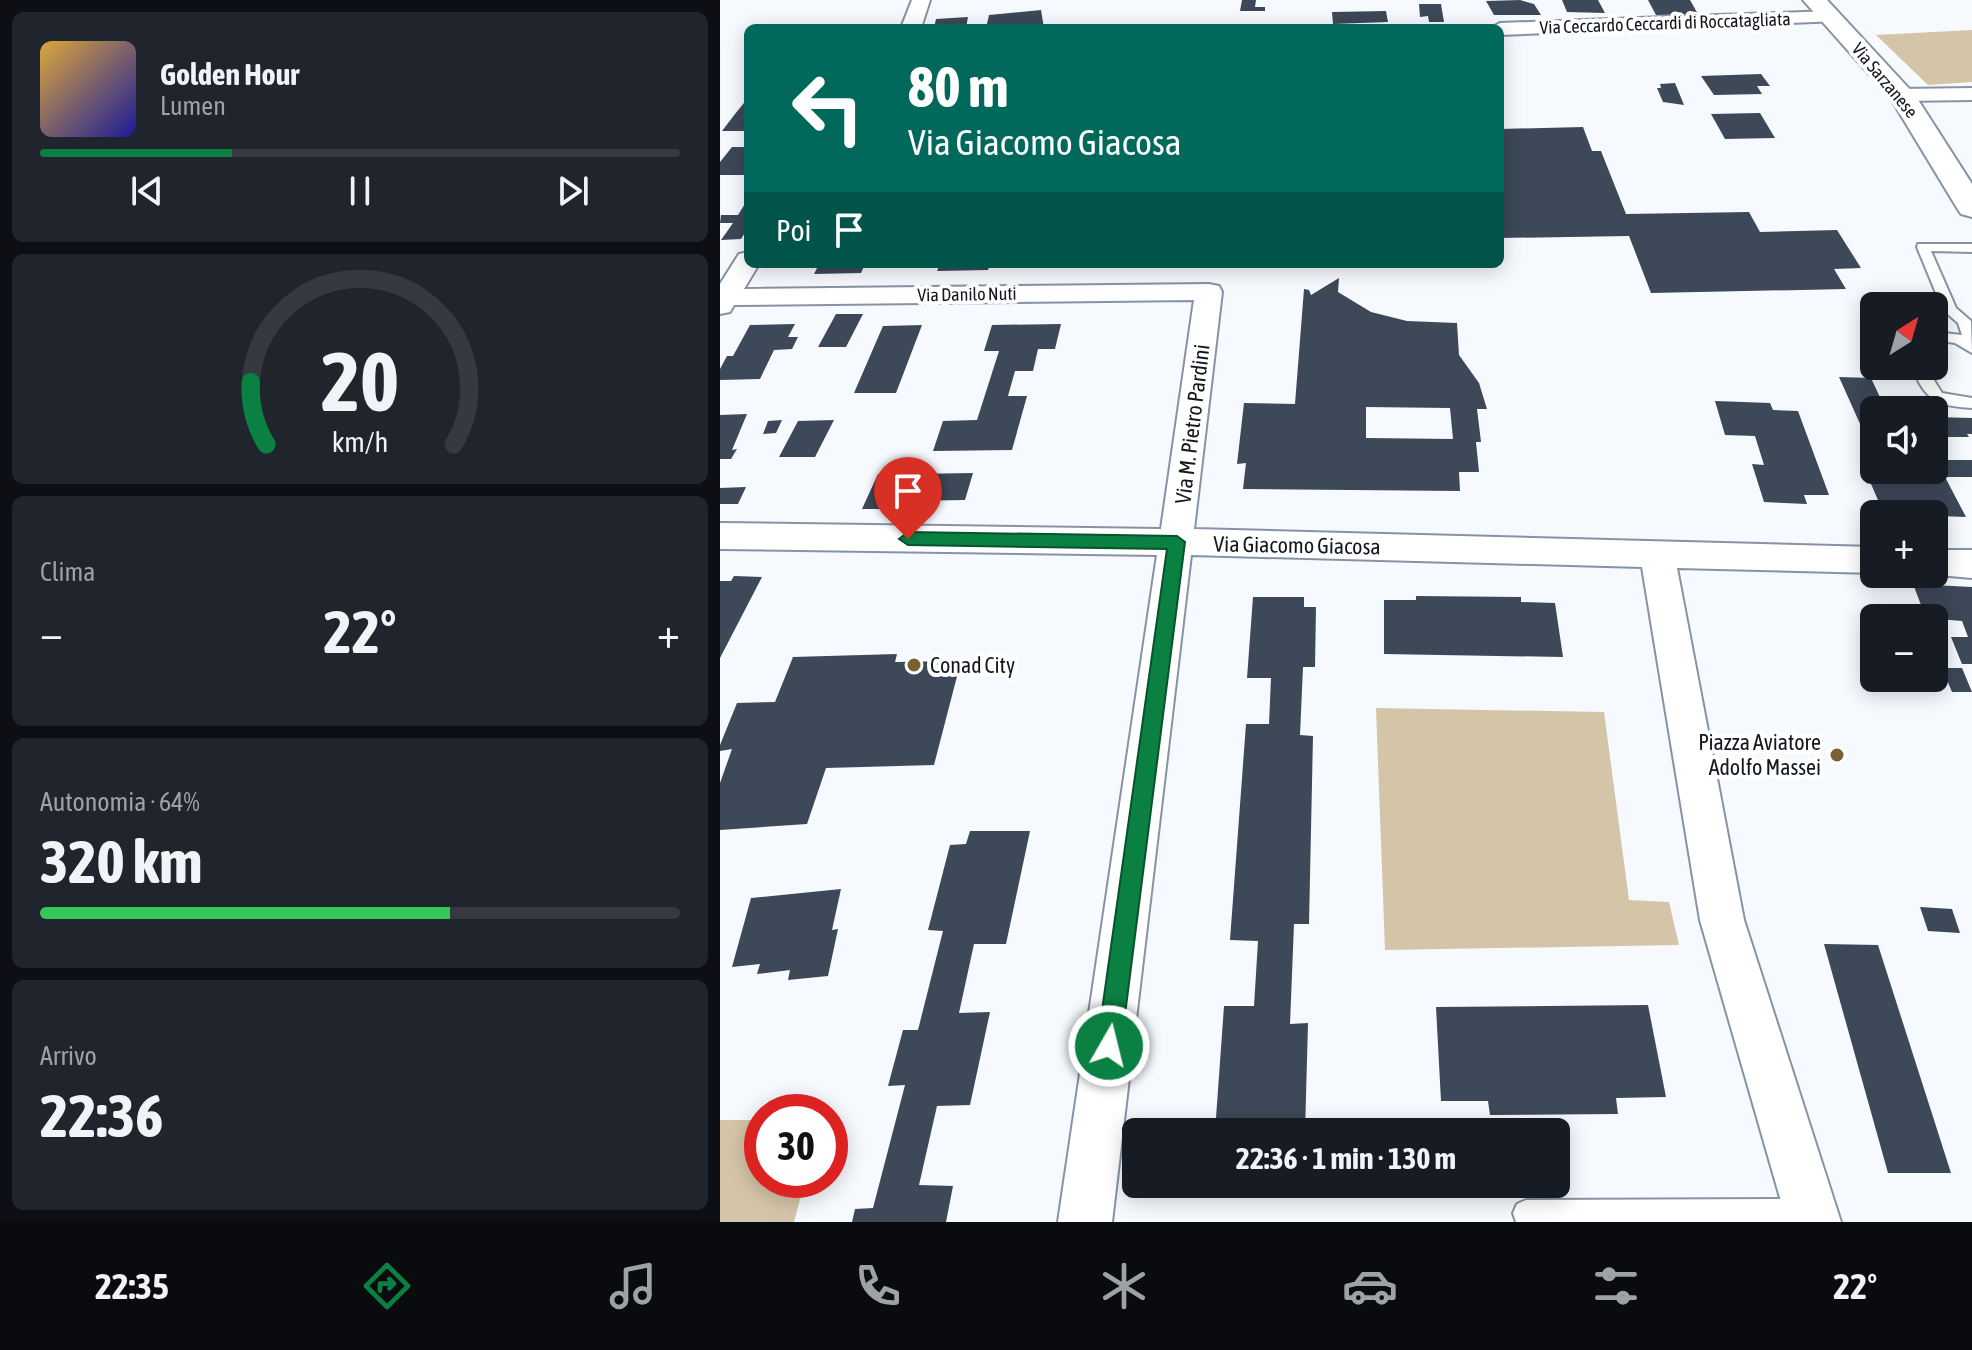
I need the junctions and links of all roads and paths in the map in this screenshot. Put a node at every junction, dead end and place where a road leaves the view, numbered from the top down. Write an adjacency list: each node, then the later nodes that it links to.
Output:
1 (921, 0): 3 (street)
2 (1822, 8): 4 (street, Via Ceccardo Ceccardi di Roccatagliata); 6 (main road, Via Sarzanese)
3 (912, 24)
4 (1504, 29)
5 (1972, 94): 6 (street)
6 (1902, 95): 7 (main road, Via Sarzanese)
7 (1972, 208)
8 (1972, 248): 12 (lane)
9 (744, 267): 11 (street)
10 (1209, 292): 11 (street, Via Danilo Nuti); 19 (street, Via M. Pietro Pardini)
11 (723, 302)
12 (1950, 310): 13 (lane); 15 (lane)
13 (1948, 317)
14 (1948, 337): 15 (lane)
15 (1972, 346)
16 (1924, 380): 17 (lane)
17 (1972, 403)
18 (720, 536): 19 (street, Via Giacomo Giacosa)
19 (1177, 542): 20 (street, Via Giacomo Giacosa); 26 (street, Via M. Pietro Pardini)
20 (1657, 554): 21 (street, Via Giacomo Giacosa); 25 (street)
21 (1860, 560)
22 (1948, 563): 23 (street)
23 (1972, 564)
24 (1526, 1213): 25 (lane)
25 (1813, 1217)
26 (1085, 1222)

